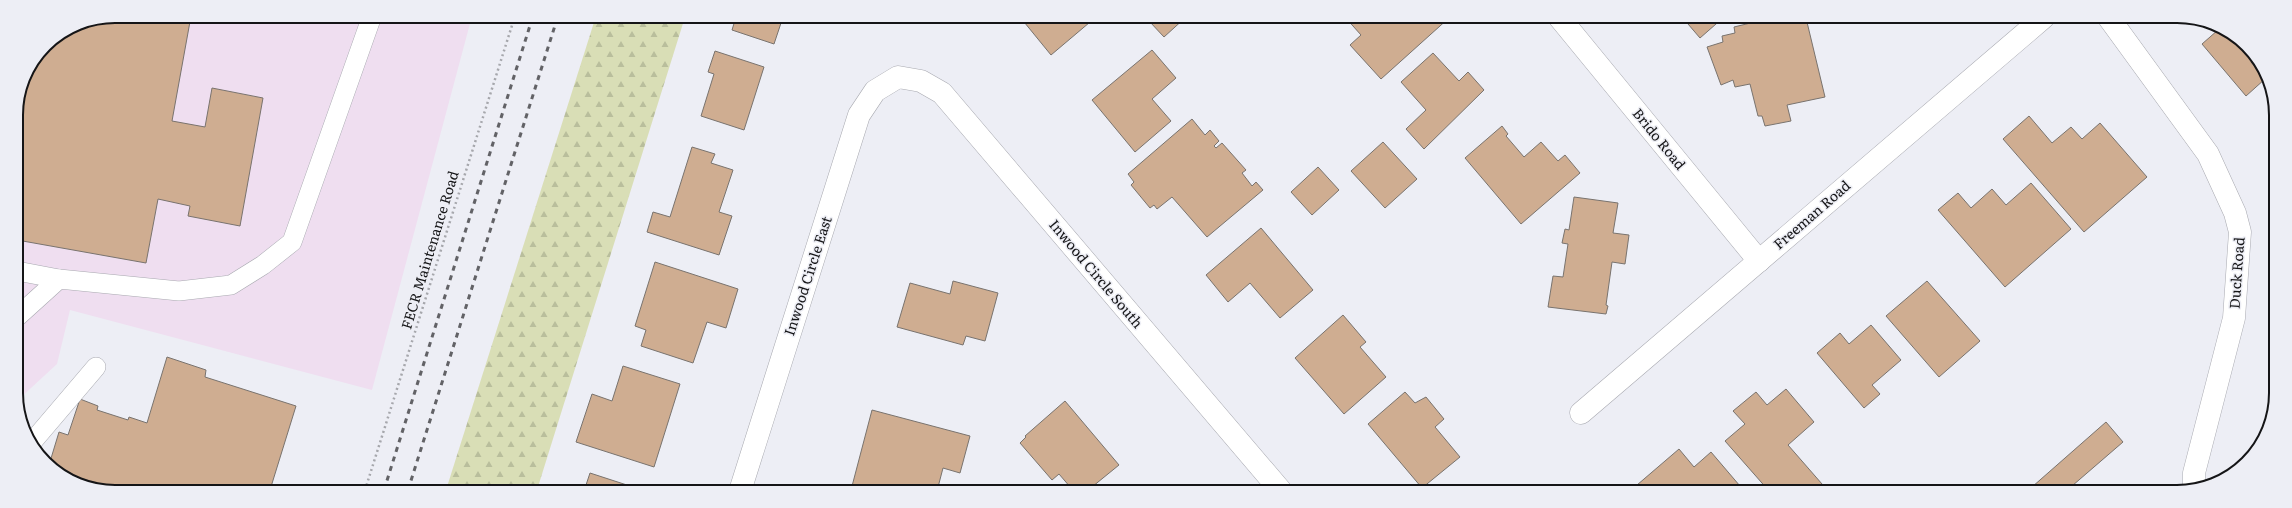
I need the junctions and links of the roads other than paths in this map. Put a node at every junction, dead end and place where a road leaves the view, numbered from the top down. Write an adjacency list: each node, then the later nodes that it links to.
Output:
1 (370, 23): 8 (lane)
2 (1564, 23): 6 (street, Brido Road)
3 (2037, 23): 6 (street, Freeman Road)
4 (2113, 23): 13 (street, Duck Road)
5 (898, 77): 14 (street, Inwood Circle East); 15 (street, Inwood Circle South)
6 (1759, 261): 11 (street, Freeman Road)
7 (23, 272): 8 (lane)
8 (59, 279): 9 (lane)
9 (23, 312)
10 (96, 367): 12 (lane)
11 (1581, 413)
12 (35, 439)
13 (2194, 483)
14 (742, 485)
15 (1276, 485)

